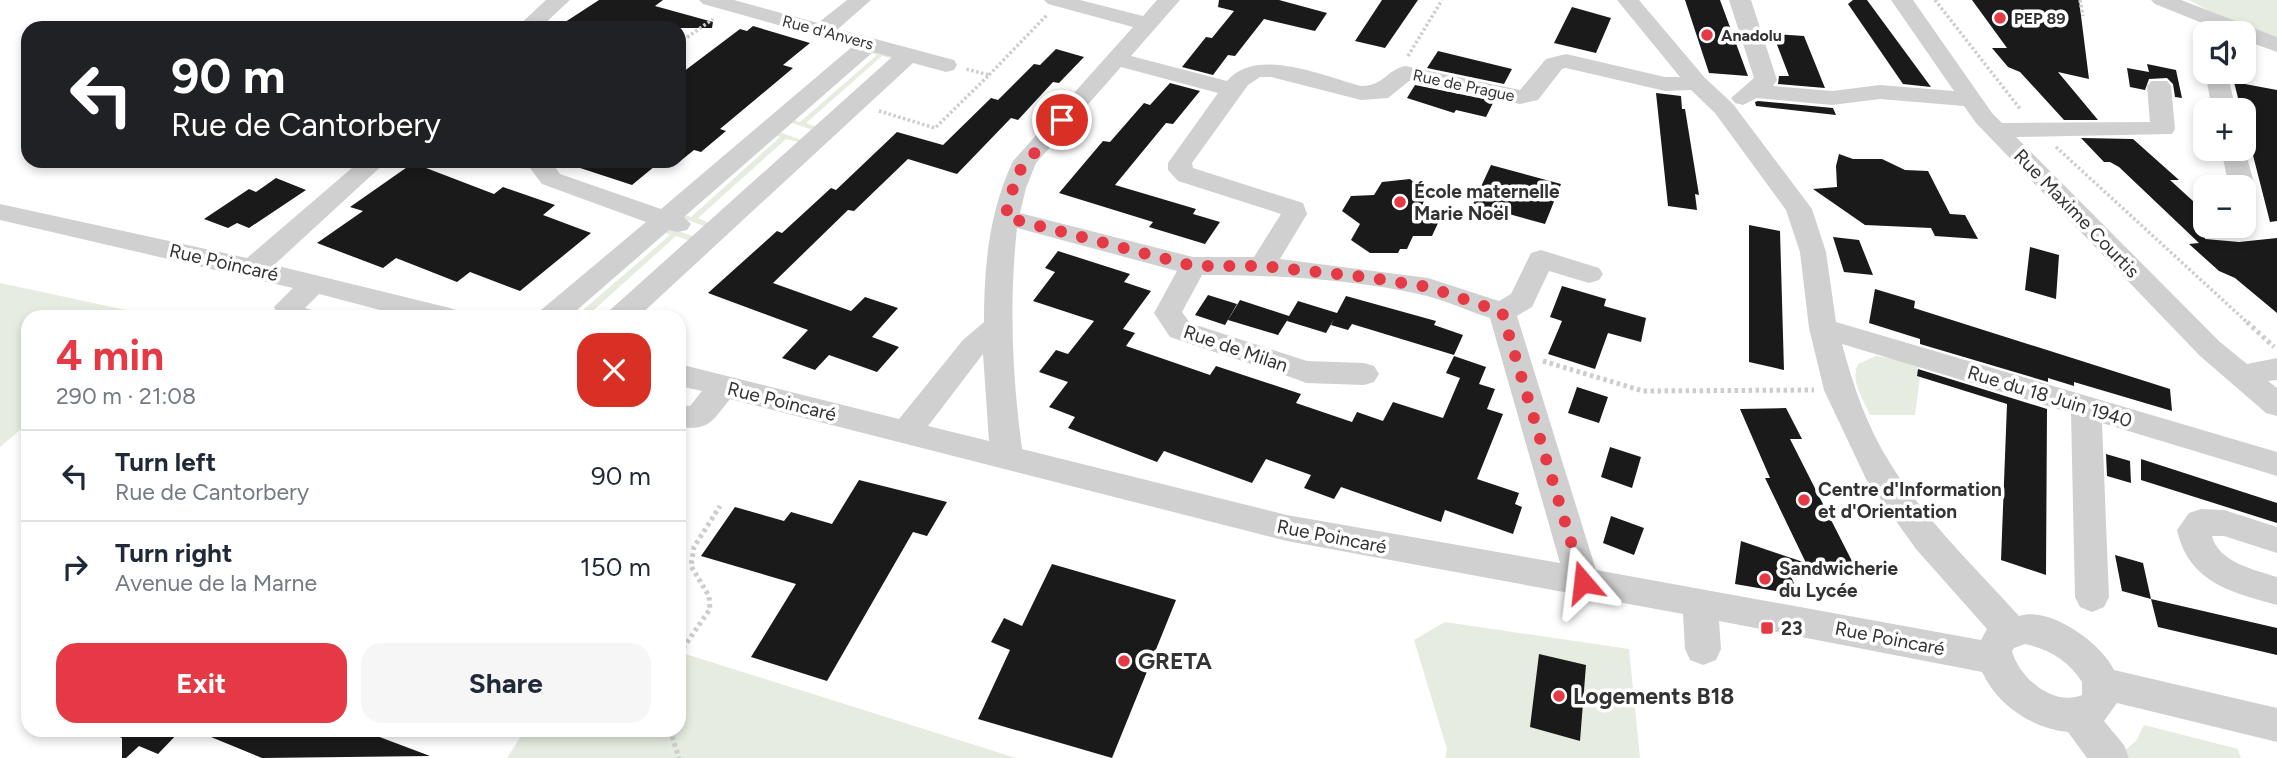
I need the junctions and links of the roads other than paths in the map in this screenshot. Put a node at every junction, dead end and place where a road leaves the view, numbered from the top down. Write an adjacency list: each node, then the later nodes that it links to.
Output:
1 (559, 0): 10 (street)
2 (710, 0): 13 (street, Rue d'Anvers)
3 (860, 0): 13 (street)
4 (1059, 0): 12 (street)
5 (1169, 0): 12 (street)
6 (1628, 0): 20 (street)
7 (1740, 0): 23 (street)
8 (1902, 0): 24 (street, Rue Maxime Courtis)
9 (2162, 0): 11 (street)
10 (535, 21)
11 (2196, 21)
12 (1148, 24): 18 (street)
13 (822, 31): 15 (street, Rue d'Anvers)
14 (2256, 40): 16 (street)
15 (869, 44): 17 (street, Rue d'Anvers); 26 (street)
16 (2277, 45)
17 (908, 55): 19 (street, Rue d'Anvers); 28 (street)
18 (1116, 60): 22 (street); 32 (street)
19 (946, 65)
20 (1697, 83): 22 (street, Rue de Prague); 25 (street)
21 (2159, 86): 27 (street)
22 (1232, 90): 36 (street)
23 (1753, 91): 24 (street); 25 (street)
24 (1971, 100): 27 (street, Rue Maxime Courtis)
25 (1725, 109): 46 (street)
26 (774, 125): 28 (street); 33 (street)
27 (1996, 130): 49 (street, Rue Maxime Courtis)
28 (816, 138): 34 (street)
29 (367, 168): 37 (street)
30 (542, 168): 33 (street)
31 (0, 212): 37 (street, Rue Poincaré)
32 (1005, 217): 35 (street); 45 (street)
33 (664, 219): 34 (street); 42 (street)
34 (710, 235): 43 (street)
35 (1193, 266): 36 (street); 48 (street, Rue de Milan)
36 (1262, 266): 44 (street)
37 (253, 268): 39 (street, Rue Poincaré)
38 (1589, 274): 44 (street)
39 (314, 284): 40 (street); 41 (street, Rue Poincaré)
40 (290, 310)
41 (418, 310)
42 (559, 310)
43 (635, 310)
44 (1504, 311): 59 (street)
45 (999, 325): 55 (street); 56 (street)
46 (1823, 328): 53 (street, Rue du 18 Juin 1940); 63 (street)
47 (2277, 369): 49 (street)
48 (1364, 374)
49 (2241, 376): 52 (street, Rue Maxime Courtis)
50 (686, 377): 51 (street, Rue Poincaré)
51 (723, 386): 54 (street); 55 (street, Rue Poincaré)
52 (2277, 405)
53 (2086, 407): 57 (street, Rue du 18 Juin 1940); 61 (street)
54 (686, 417)
55 (906, 432): 56 (street, Rue Poincaré)
56 (1007, 458): 59 (street, Rue Poincaré)
57 (2277, 464)
58 (2277, 540): 60 (street)
59 (1583, 582): 62 (street, Rue Poincaré)
60 (2277, 591)
61 (2092, 597)
62 (1700, 603): 63 (street, Rue Poincaré); 64 (street)
63 (2003, 645): 65 (street); 66 (street)
64 (1703, 649)
65 (2101, 683): 66 (street); 67 (street)
66 (2077, 715): 68 (street)
67 (2277, 725)
68 (2109, 758)

